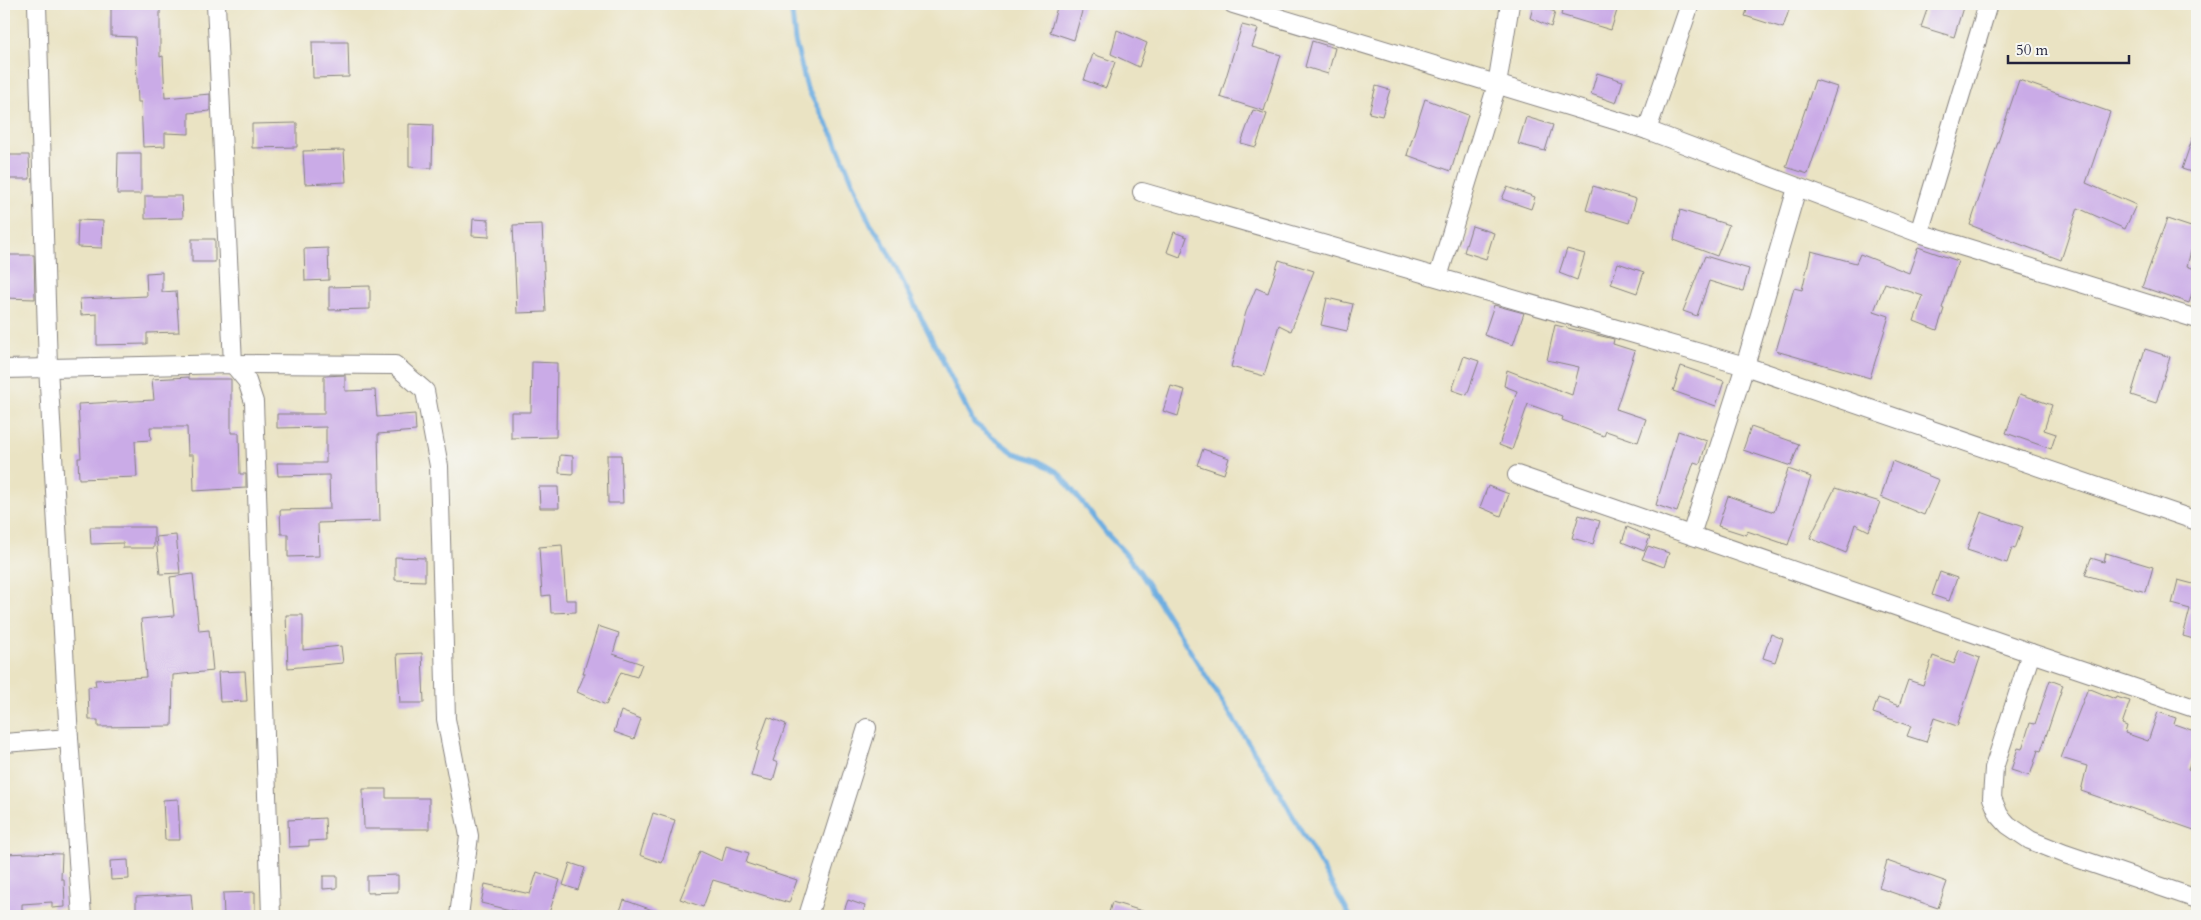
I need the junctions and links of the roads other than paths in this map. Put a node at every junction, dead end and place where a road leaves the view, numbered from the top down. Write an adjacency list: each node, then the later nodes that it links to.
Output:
1 (37, 4): 16 (street)
2 (216, 4): 14 (street)
3 (1233, 4): 7 (street)
4 (1510, 4): 7 (street)
5 (1690, 4): 8 (street)
6 (1988, 4): 11 (street)
7 (1497, 85): 8 (street); 12 (street)
8 (1647, 130): 9 (street)
9 (1797, 188): 11 (street); 15 (street)
10 (1142, 192): 12 (street)
11 (1919, 233): 13 (street)
12 (1438, 278): 15 (street)
13 (2197, 319)
14 (233, 364): 16 (street); 28 (street); 29 (street)
15 (1745, 366): 19 (street); 20 (street)
16 (48, 367): 17 (street); 24 (street)
17 (4, 369)
18 (1517, 475): 20 (street)
19 (2197, 521)
20 (1691, 535): 21 (street)
21 (2032, 653): 22 (street); 26 (street)
22 (2197, 709)
23 (867, 728): 30 (street)
24 (69, 738): 25 (street); 27 (street)
25 (4, 743)
26 (2197, 899)
27 (82, 916)
28 (272, 916)
29 (459, 916)
30 (808, 916)

